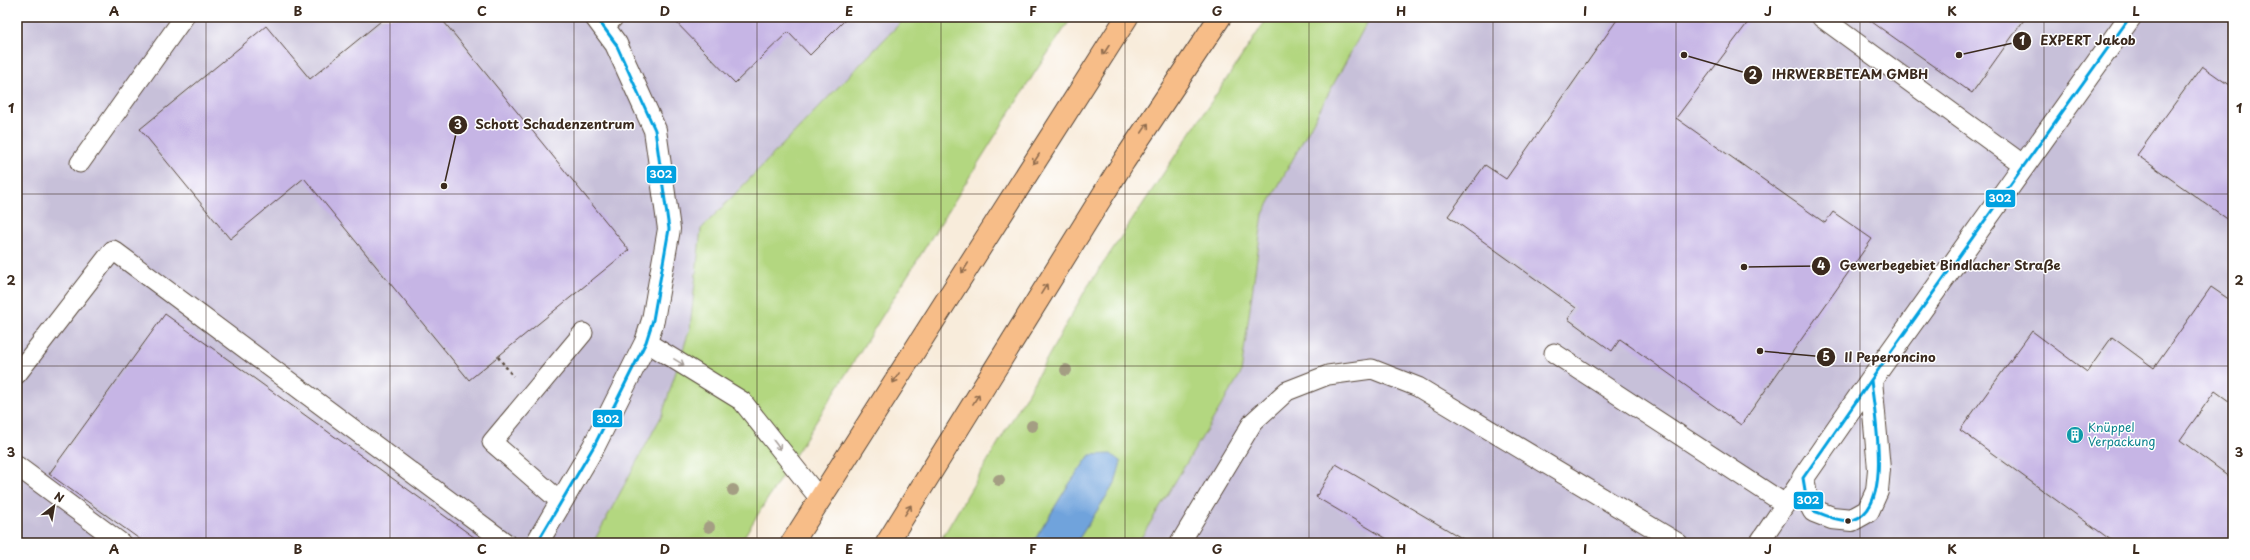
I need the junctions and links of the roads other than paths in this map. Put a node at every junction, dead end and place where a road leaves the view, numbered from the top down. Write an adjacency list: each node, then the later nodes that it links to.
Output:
1 (184, 17): 7 (lane)
2 (1127, 17): 16 (highway, one-way to 16)
3 (1220, 17): 23 (highway, one-way to 3)
4 (1821, 17): 8 (lane)
5 (2130, 17): 8 (street)
6 (604, 20): 10 (street)
7 (80, 163)
8 (2025, 166): 13 (street)
9 (583, 333): 17 (lane)
10 (646, 342): 16 (lane, one-way to 16); 17 (street)
11 (1554, 353): 18 (lane)
12 (17, 374): 20 (lane)
13 (1870, 380): 15 (street); 15 (street)
14 (17, 466): 19 (lane)
15 (1803, 478): 18 (lane)
16 (819, 498): 22 (highway)
17 (561, 502): 21 (street)
18 (1785, 504): 26 (lane)
19 (121, 543)
20 (506, 543)
21 (537, 543)
22 (792, 543)
23 (887, 543)
24 (1180, 543): 25 (lane)
25 (1678, 543)
26 (1759, 543)

